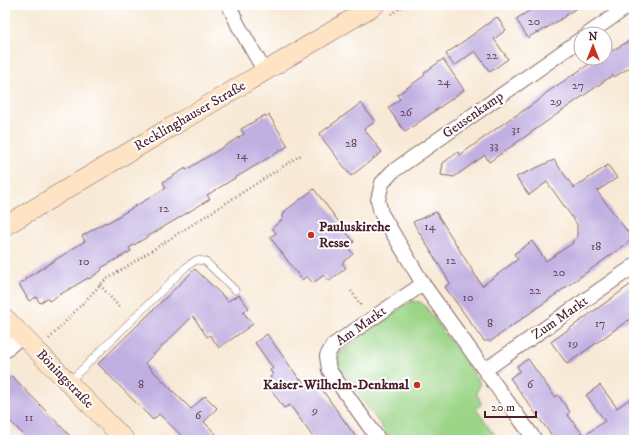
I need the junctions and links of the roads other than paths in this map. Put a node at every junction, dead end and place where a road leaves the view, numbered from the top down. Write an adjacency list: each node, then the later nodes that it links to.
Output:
1 (229, 5): 6 (street)
2 (375, 5): 6 (main road, Recklinghauser Straße)
3 (630, 5): 4 (street)
4 (600, 26)
5 (573, 45): 9 (street, Geusenkamp)
6 (265, 72): 7 (main road, Recklinghauser Straße)
7 (5, 226)
8 (634, 266): 14 (street, Zum Markt)
9 (423, 284): 14 (street); 18 (street, Am Markt)
10 (235, 290): 15 (lane)
11 (5, 318): 12 (main road, Böningstraße)
12 (22, 335): 13 (street); 15 (main road, Böningstraße)
13 (5, 351)
14 (485, 370): 16 (street)
15 (69, 382): 17 (main road, Böningstraße)
16 (531, 439)
17 (125, 440)
18 (379, 440)

